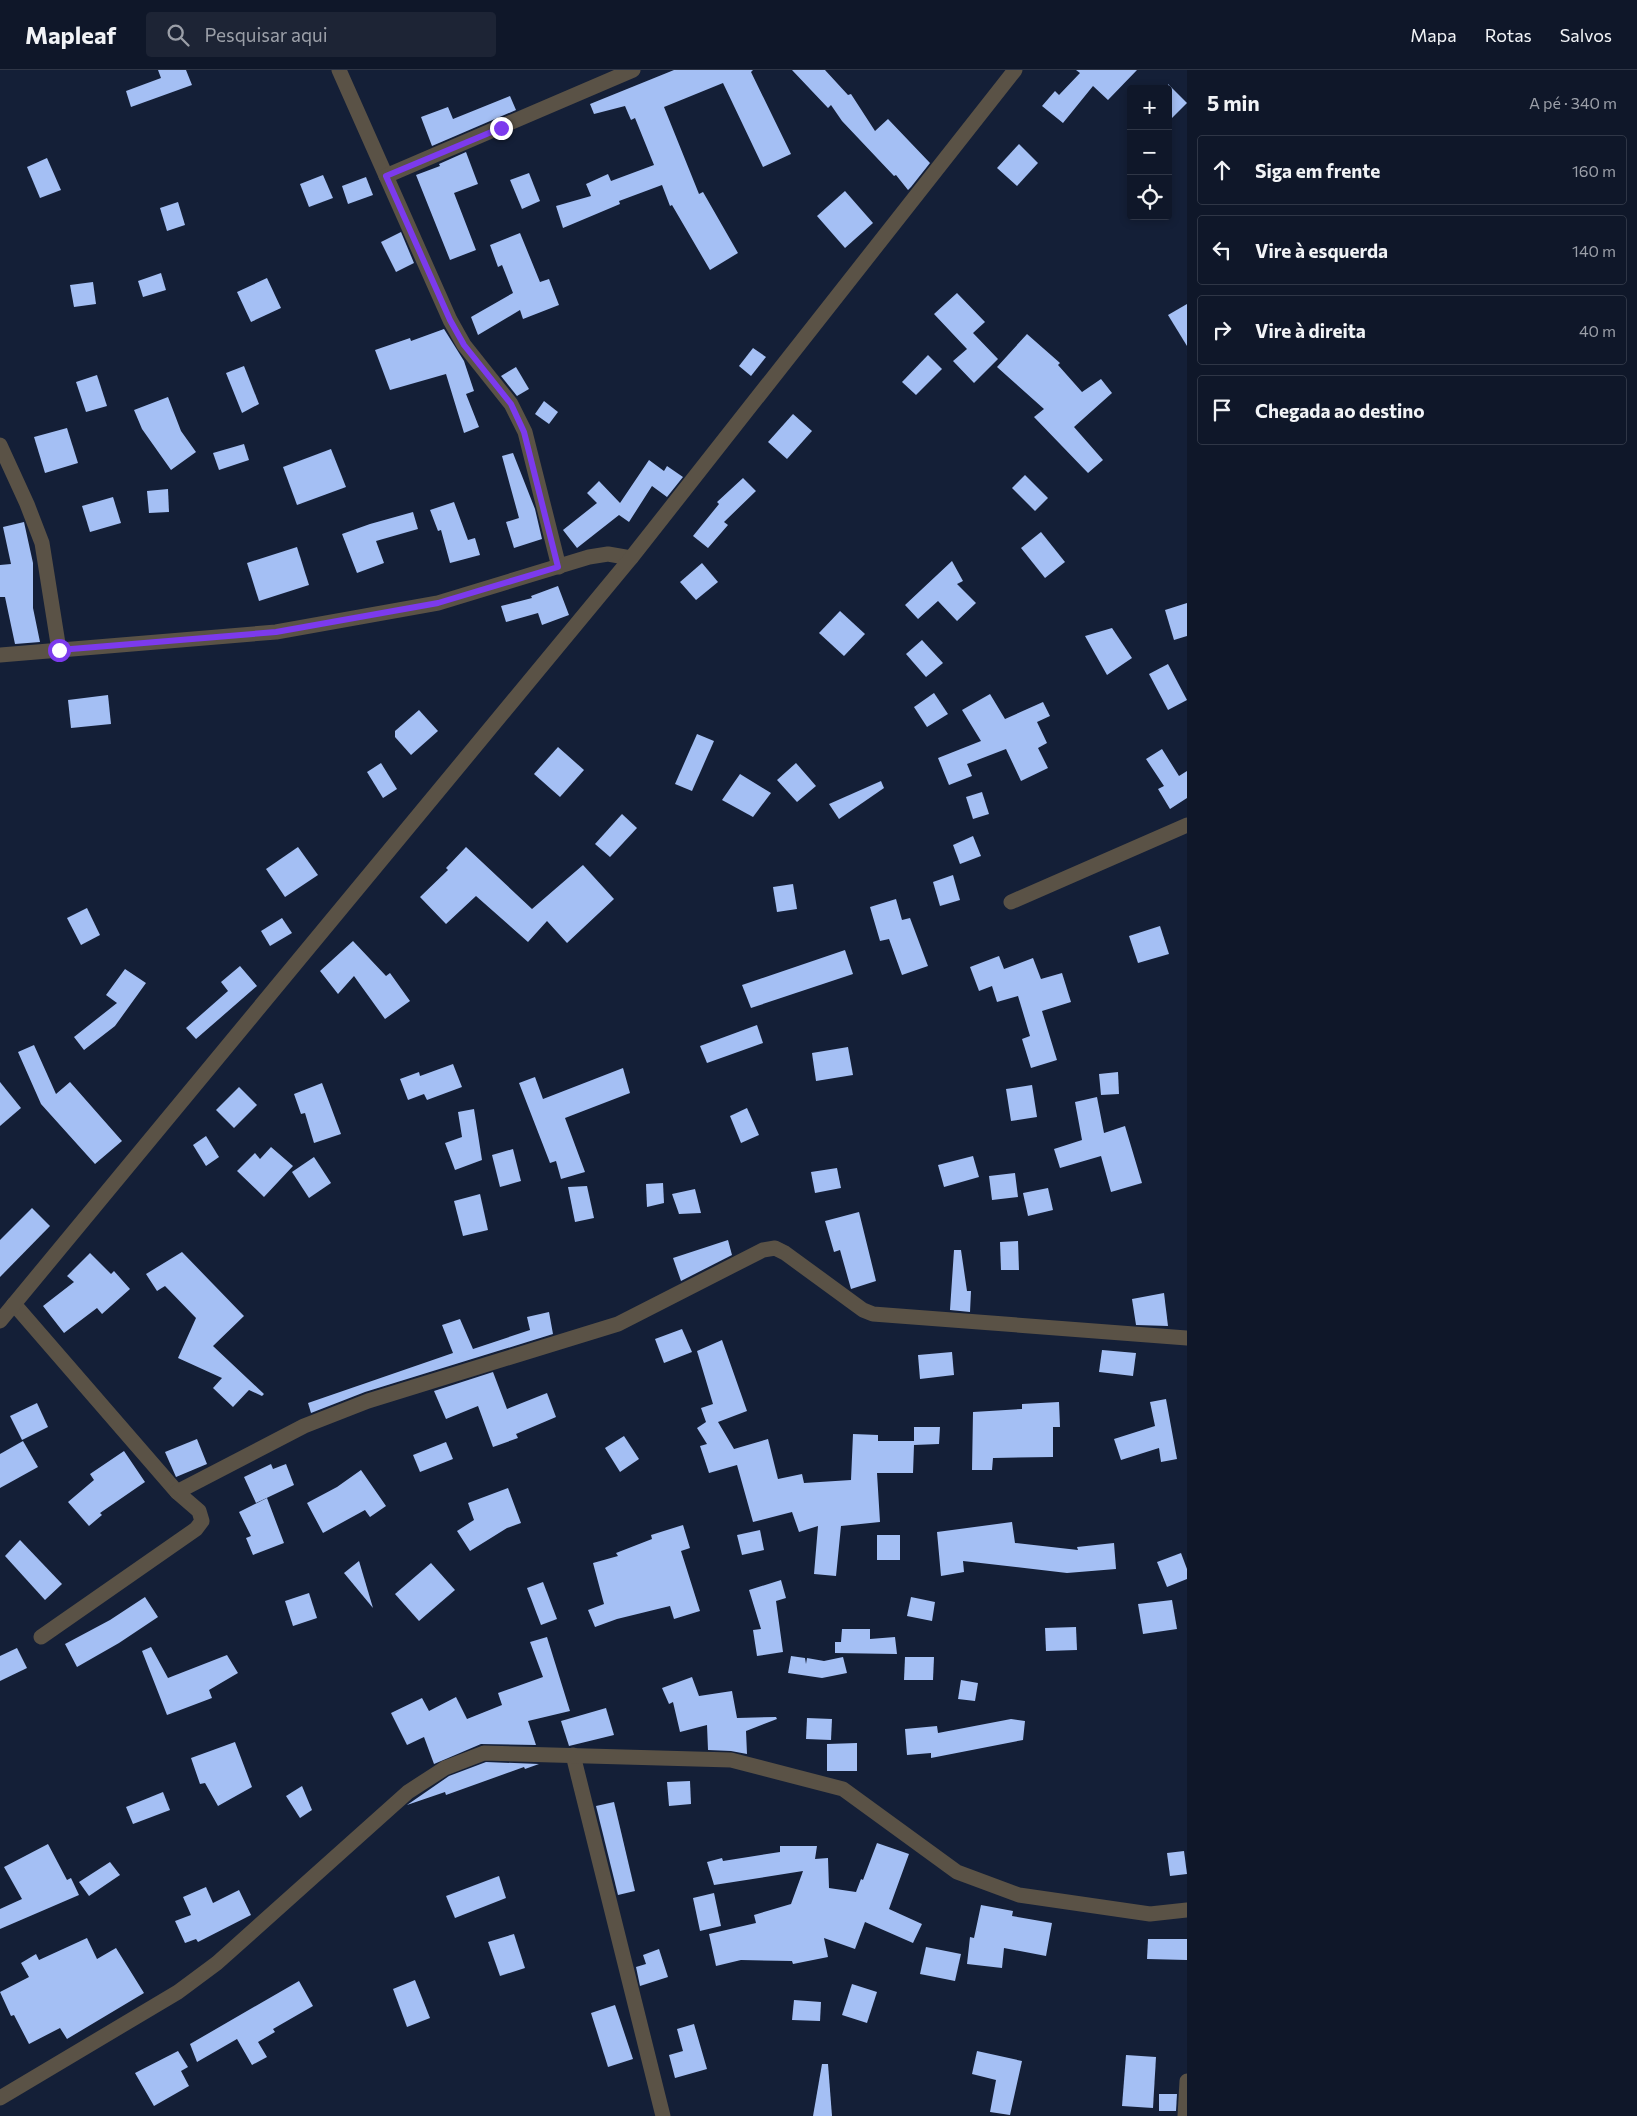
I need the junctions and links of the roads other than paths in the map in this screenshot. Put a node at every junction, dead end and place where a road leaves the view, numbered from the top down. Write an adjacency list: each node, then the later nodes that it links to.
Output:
1 (339, 70): 4 (street)
2 (633, 70): 4 (street)
3 (1015, 70): 6 (street)
4 (386, 176): 7 (street)
5 (0, 445): 8 (street)
6 (631, 558): 7 (street); 12 (street)
7 (558, 567): 8 (street)
8 (59, 650): 9 (street)
9 (0, 655)
10 (1187, 825): 11 (street)
11 (1011, 902)
12 (14, 1304): 13 (street); 15 (street)
13 (0, 1321)
14 (1187, 1338): 15 (street)
15 (177, 1492): 16 (street)
16 (41, 1637)
17 (573, 1755): 18 (street); 20 (street); 21 (street)
18 (1187, 1910)
19 (1187, 2081): 22 (street)
20 (0, 2098)
21 (663, 2116)
22 (1185, 2116)

